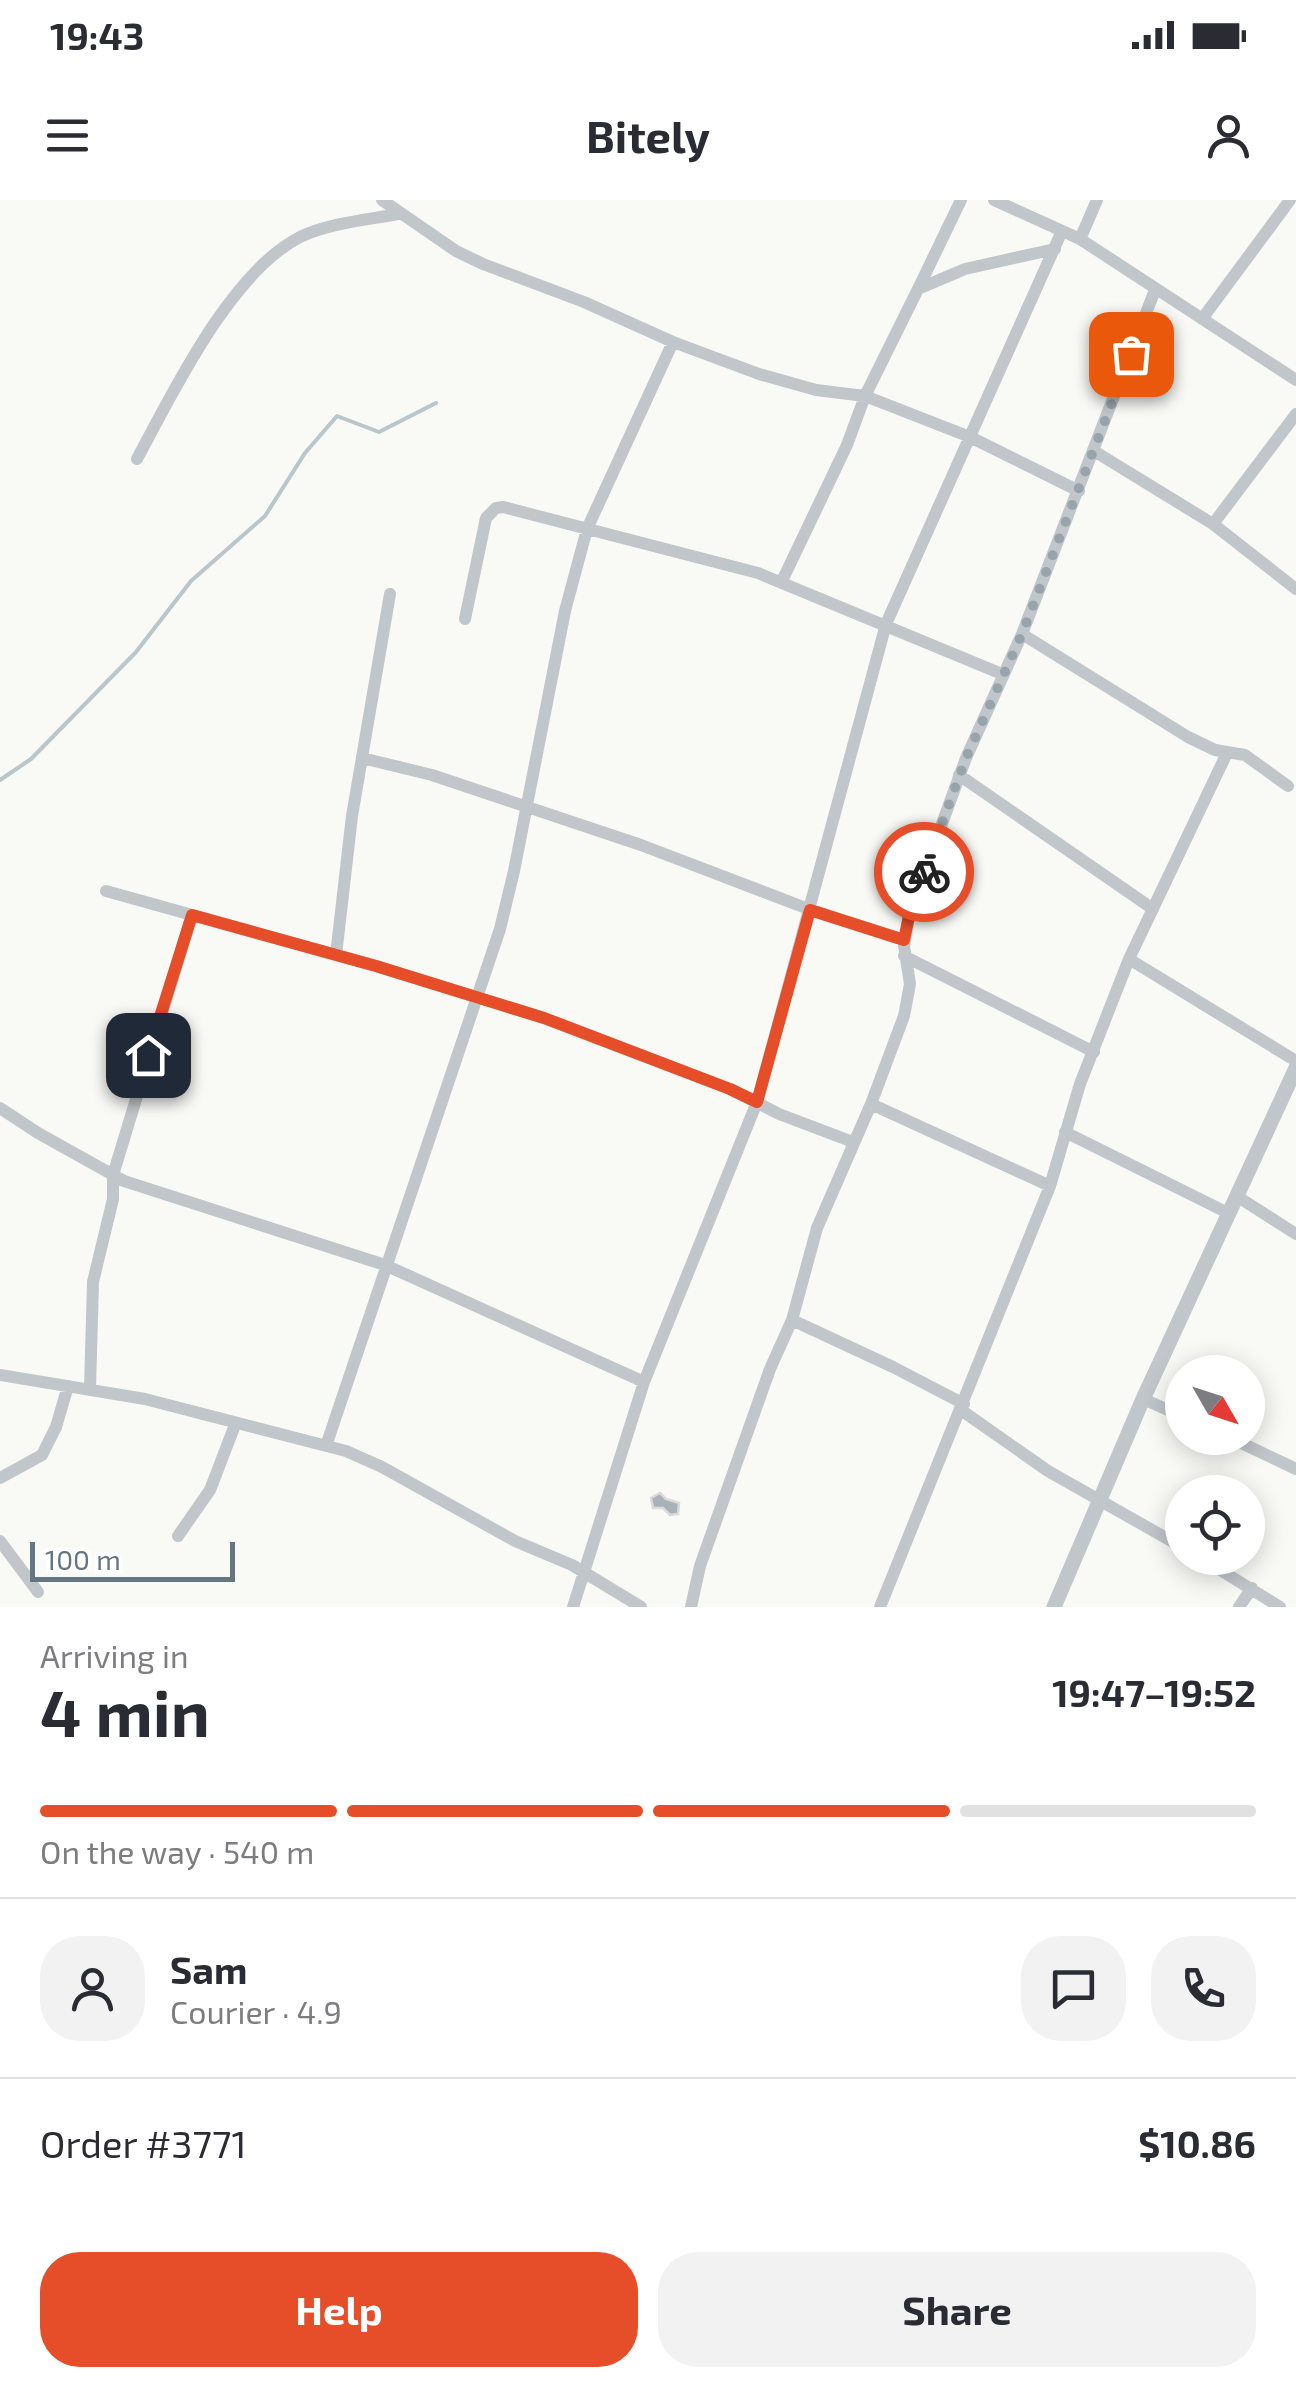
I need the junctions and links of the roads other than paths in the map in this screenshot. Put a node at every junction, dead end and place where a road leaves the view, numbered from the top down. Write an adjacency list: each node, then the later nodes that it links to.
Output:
1 (382, 200): 6 (street)
2 (961, 200): 10 (street)
3 (994, 200): 7 (street)
4 (1097, 200): 8 (street)
5 (1290, 200): 12 (street)
6 (398, 214): 13 (street); 19 (street)
7 (1062, 231): 8 (street); 9 (street)
8 (1080, 239): 11 (street)
9 (1054, 249): 10 (street); 17 (street)
10 (918, 289): 15 (street)
11 (1155, 290): 12 (street); 18 (street)
12 (1202, 319): 14 (street)
13 (673, 342): 15 (street); 22 (street)
14 (1296, 380)
15 (865, 396): 17 (street); 23 (street)
16 (1296, 414): 21 (street)
17 (970, 436): 20 (street); 27 (street)
18 (1094, 451): 20 (street); 21 (street)
19 (137, 458)
20 (1078, 491): 28 (street)
21 (1214, 524): 24 (street)
22 (587, 529): 23 (street); 26 (street); 34 (street)
23 (782, 581): 27 (street)
24 (1296, 589)
25 (390, 594): 31 (street)
26 (465, 619)
27 (886, 624): 29 (street); 37 (street)
28 (1022, 634): 29 (street); 30 (street)
29 (1002, 674): 32 (street)
30 (1226, 753): 33 (street); 36 (street)
31 (362, 758): 34 (street); 40 (street)
32 (960, 775): 36 (street); 39 (street)
33 (1288, 786)
34 (527, 808): 37 (street); 43 (street)
35 (106, 891): 38 (street)
36 (1153, 909): 42 (street)
37 (810, 910): 39 (street); 46 (street)
38 (192, 915): 40 (street); 51 (street)
39 (904, 940): 41 (street)
40 (336, 955): 43 (street)
41 (904, 956): 44 (street); 47 (street)
42 (1130, 959): 44 (street); 45 (street)
43 (478, 999): 46 (street); 56 (street)
44 (1094, 1052): 49 (street)
45 (1296, 1064): 53 (street)
46 (757, 1102): 50 (street); 59 (street)
47 (871, 1104): 50 (street); 52 (street)
48 (0, 1108): 51 (street)
49 (1065, 1132): 52 (street); 54 (street)
50 (853, 1142): 57 (street)
51 (113, 1175): 56 (street); 61 (street)
52 (1050, 1186): 63 (street)
53 (1238, 1197): 54 (street); 55 (street)
54 (1230, 1214): 62 (street)
55 (1296, 1234)
56 (384, 1265): 59 (street); 66 (street)
57 (792, 1320): 63 (street); 80 (street)
58 (0, 1375): 60 (street)
59 (644, 1382): 74 (street)
60 (68, 1386): 61 (street); 69 (street)
61 (90, 1388): 65 (street)
62 (1143, 1399): 64 (street); 70 (street)
63 (962, 1407): 70 (street); 81 (street)
64 (1165, 1409)
65 (235, 1425): 66 (street); 71 (street)
66 (326, 1446): 74 (street)
67 (1265, 1454): 68 (street)
68 (1296, 1469)
69 (0, 1478)
70 (1100, 1498): 72 (street); 82 (street)
71 (178, 1536)
72 (1165, 1537)
73 (0, 1541): 77 (street)
74 (585, 1572): 78 (street); 79 (street)
75 (1230, 1575): 76 (street)
76 (1252, 1588): 83 (street); 84 (street)
77 (38, 1592)
78 (572, 1607)
79 (641, 1607)
80 (691, 1607)
81 (880, 1607)
82 (1054, 1607)
83 (1239, 1607)
84 (1280, 1607)

